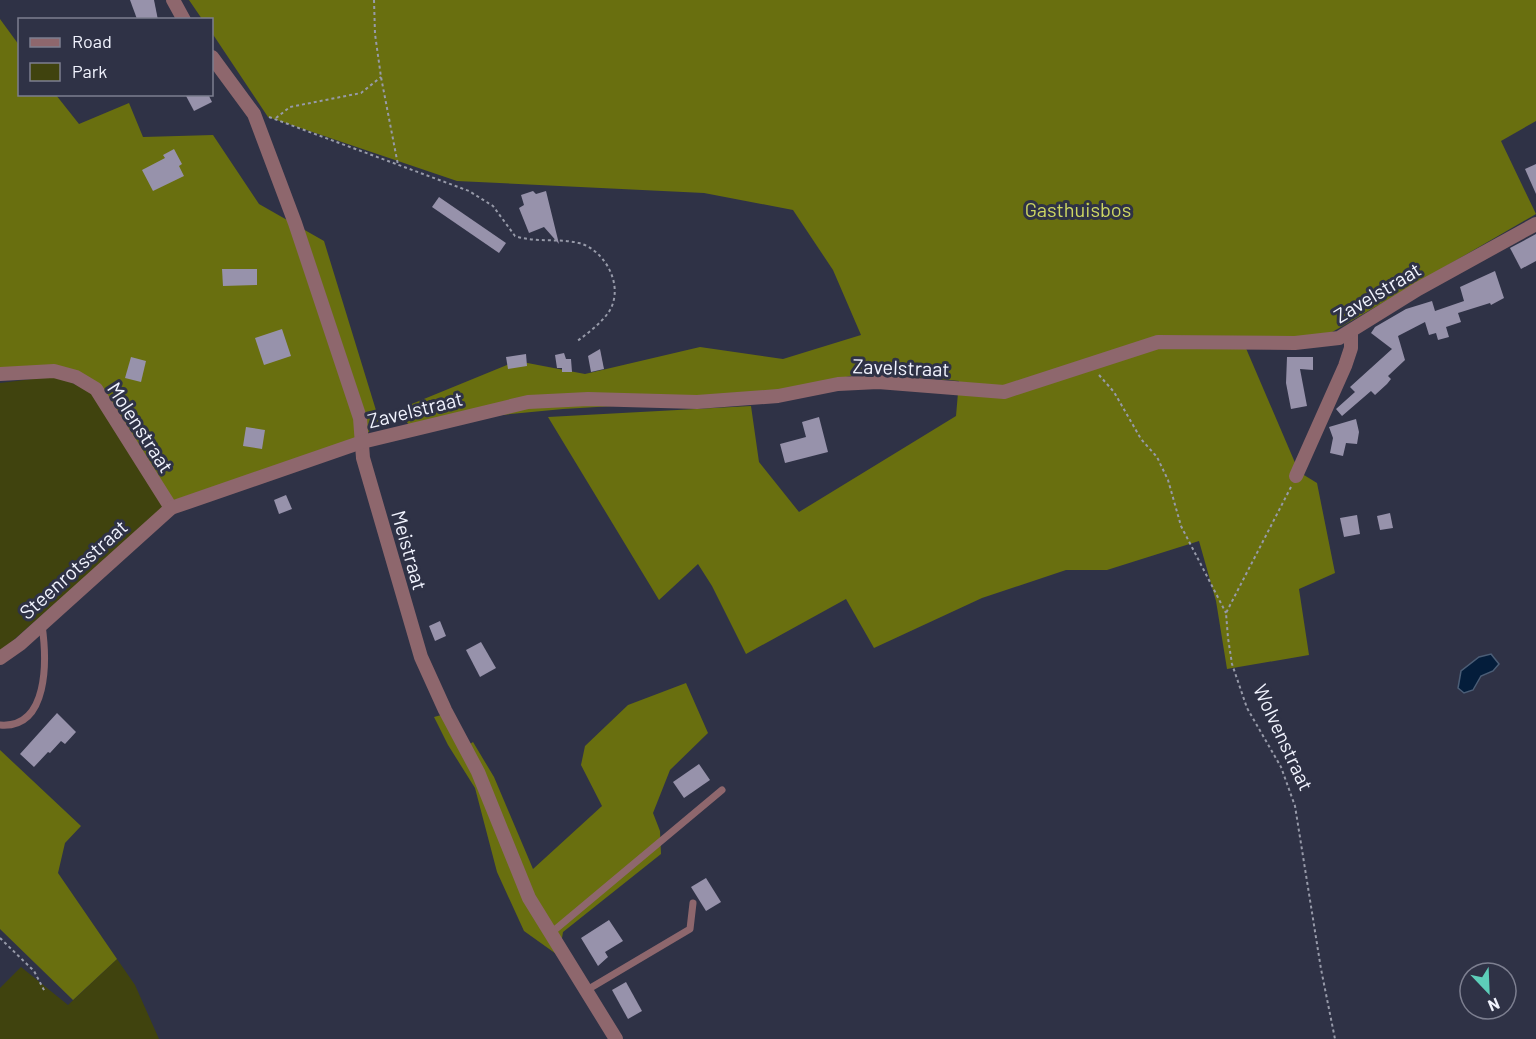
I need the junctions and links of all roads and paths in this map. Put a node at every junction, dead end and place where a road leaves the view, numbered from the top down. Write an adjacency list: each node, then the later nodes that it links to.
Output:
1 (173, 0): 3 (street)
2 (374, 0): 5 (path)
3 (183, 18)
4 (213, 58): 12 (street, Meistraat)
5 (381, 77): 6 (path); 6 (path)
6 (398, 165): 9 (path)
7 (1536, 224): 8 (street, Zavelstraat)
8 (1351, 333): 10 (street, Zavelstraat); 13 (street)
9 (576, 342)
10 (1090, 364): 12 (street, Zavelstraat); 15 (path)
11 (0, 374): 14 (street, Molenstraat)
12 (362, 442): 14 (street, Zavelstraat); 21 (street, Meistraat)
13 (1296, 476): 15 (path)
14 (171, 508): 16 (street, Steenrotsstraat)
15 (1226, 613): 26 (path, Wolvenstraat)
16 (42, 624): 17 (street, Steenrotsstraat); 18 (lane)
17 (0, 658)
18 (0, 725)
19 (722, 790): 21 (lane)
20 (693, 903): 23 (lane)
21 (551, 933): 23 (street, Meistraat)
22 (0, 938): 24 (path)
23 (587, 990): 25 (street, Meistraat)
24 (45, 992)
25 (616, 1039)
26 (1335, 1039)

